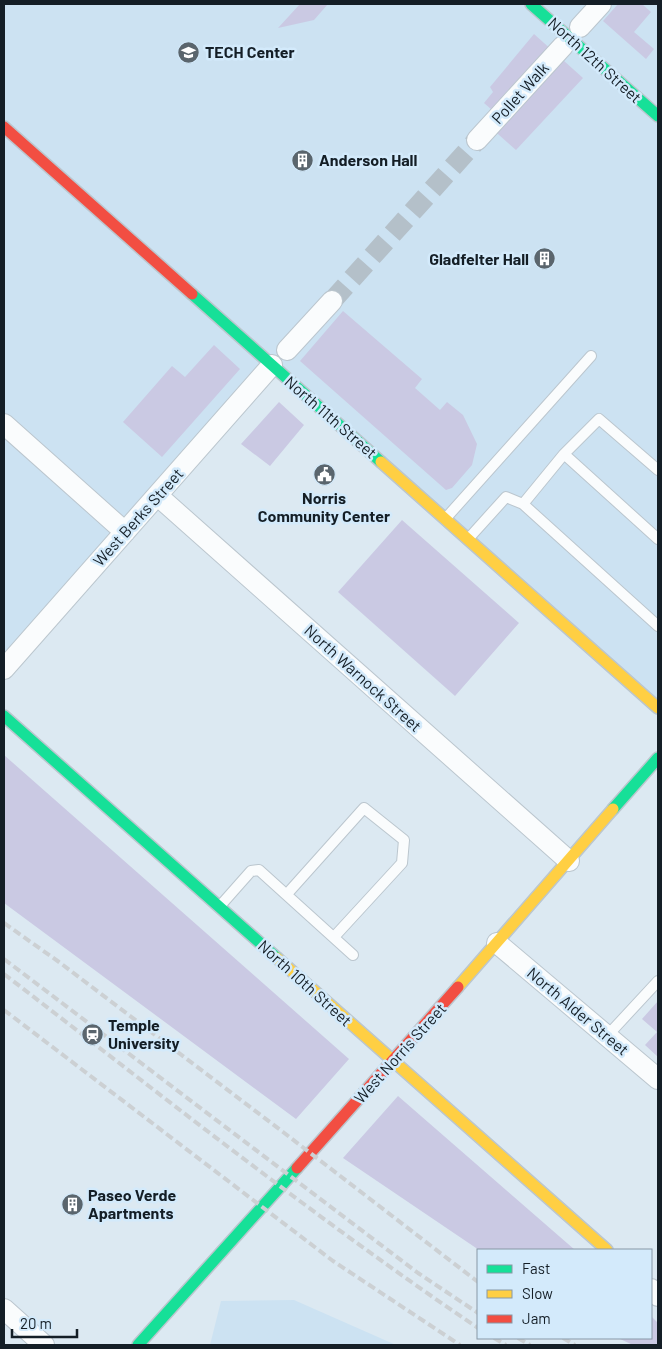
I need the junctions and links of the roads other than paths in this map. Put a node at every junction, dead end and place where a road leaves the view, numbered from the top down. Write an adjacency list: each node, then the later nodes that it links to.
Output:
1 (531, 4): 5 (street, North 12th Street)
2 (601, 4): 3 (street)
3 (580, 27)
4 (563, 46): 7 (street, Pollet Walk)
5 (658, 116)
6 (4, 127): 11 (street, North 11th Street)
7 (478, 140)
8 (332, 300): 9 (street)
9 (287, 350)
10 (591, 356): 17 (lane)
11 (272, 365): 15 (street, West Berks Street); 17 (street, North 11th Street)
12 (4, 424): 18 (street)
13 (564, 454): 14 (lane); 16 (lane); 20 (lane)
14 (658, 470)
15 (158, 496): 18 (street, West Berks Street); 26 (street, North Warnock Street)
16 (523, 504): 19 (lane); 21 (lane)
17 (446, 519): 19 (street, North 11th Street)
18 (125, 532): 22 (street, West Berks Street)
19 (468, 539): 23 (street, North 11th Street)
20 (658, 539)
21 (658, 626)
22 (4, 669)
23 (658, 708)
24 (4, 716): 28 (street, North 10th Street)
25 (658, 758): 26 (street, West Norris Street)
26 (568, 861): 30 (street, West Norris Street)
27 (286, 894): 28 (lane); 29 (lane); 29 (lane)
28 (219, 906): 34 (street, North 10th Street)
29 (334, 937): 31 (lane)
30 (497, 943): 33 (street, North Alder Street); 34 (street, West Norris Street)
31 (353, 955)
32 (658, 981): 33 (lane)
33 (608, 1035): 35 (street, North Alder Street)
34 (393, 1061): 36 (street, North 10th Street); 39 (street, West Norris Street)
35 (658, 1080)
36 (606, 1249)
37 (4, 1309): 38 (street)
38 (44, 1345)
39 (138, 1345)

